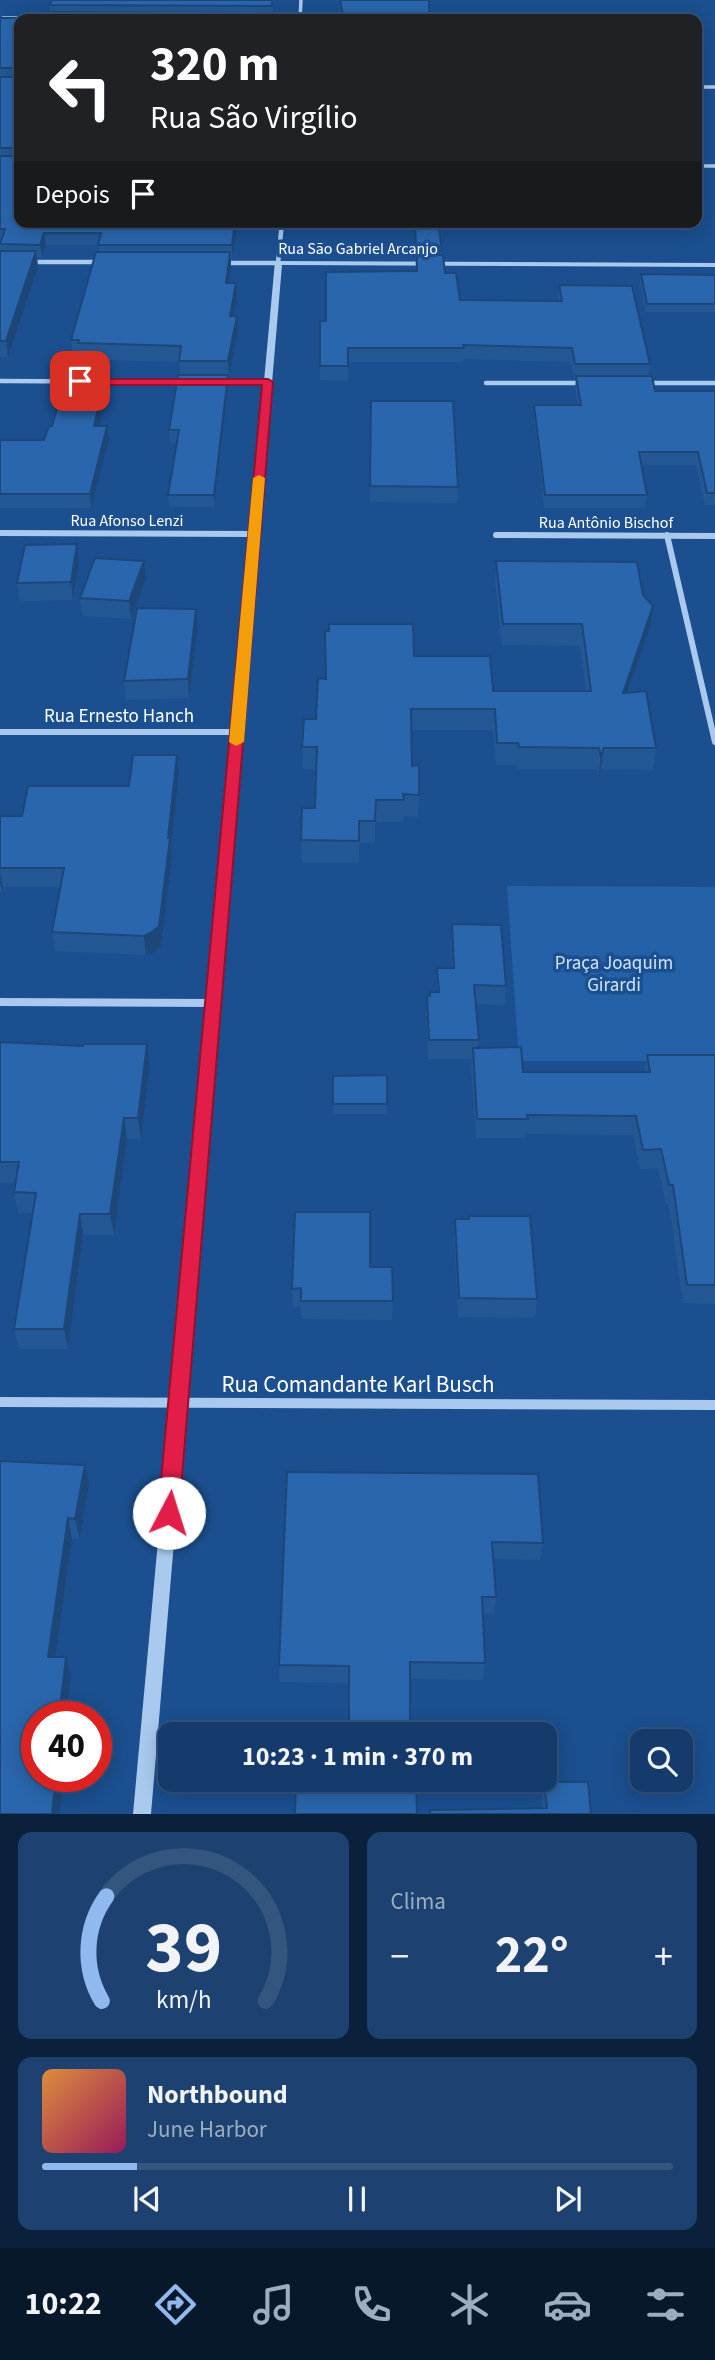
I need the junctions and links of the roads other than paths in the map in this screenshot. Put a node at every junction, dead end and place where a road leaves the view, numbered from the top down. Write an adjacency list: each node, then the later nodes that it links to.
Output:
1 (3, 18): 2 (street)
2 (14, 18)
3 (281, 228): 7 (street)
4 (28, 262): 5 (street)
5 (111, 262)
6 (209, 263): 7 (street, Rua São Gabriel Arcanjo)
7 (278, 263): 8 (street, Rua São Gabriel Arcanjo); 12 (street)
8 (715, 265)
9 (0, 381): 10 (street)
10 (187, 382)
11 (214, 382): 12 (street)
12 (268, 382): 18 (street)
13 (486, 383): 14 (street)
14 (594, 383)
15 (634, 383): 16 (street)
16 (715, 383)
17 (0, 533): 18 (street, Rua Afonso Lenzi)
18 (254, 534): 23 (street)
19 (496, 535): 20 (street, Rua Antônio Bischof)
20 (667, 535): 21 (street, Rua Antônio Bischof); 24 (street)
21 (715, 536)
22 (0, 732): 23 (street, Rua Ernesto Hanch)
23 (237, 732): 26 (street)
24 (715, 742)
25 (0, 1002): 26 (street)
26 (213, 1003): 28 (street)
27 (0, 1402): 28 (street, Rua Comandante Karl Busch)
28 (178, 1403): 29 (street, Rua Comandante Karl Busch); 30 (street)
29 (715, 1405)
30 (142, 1814)

